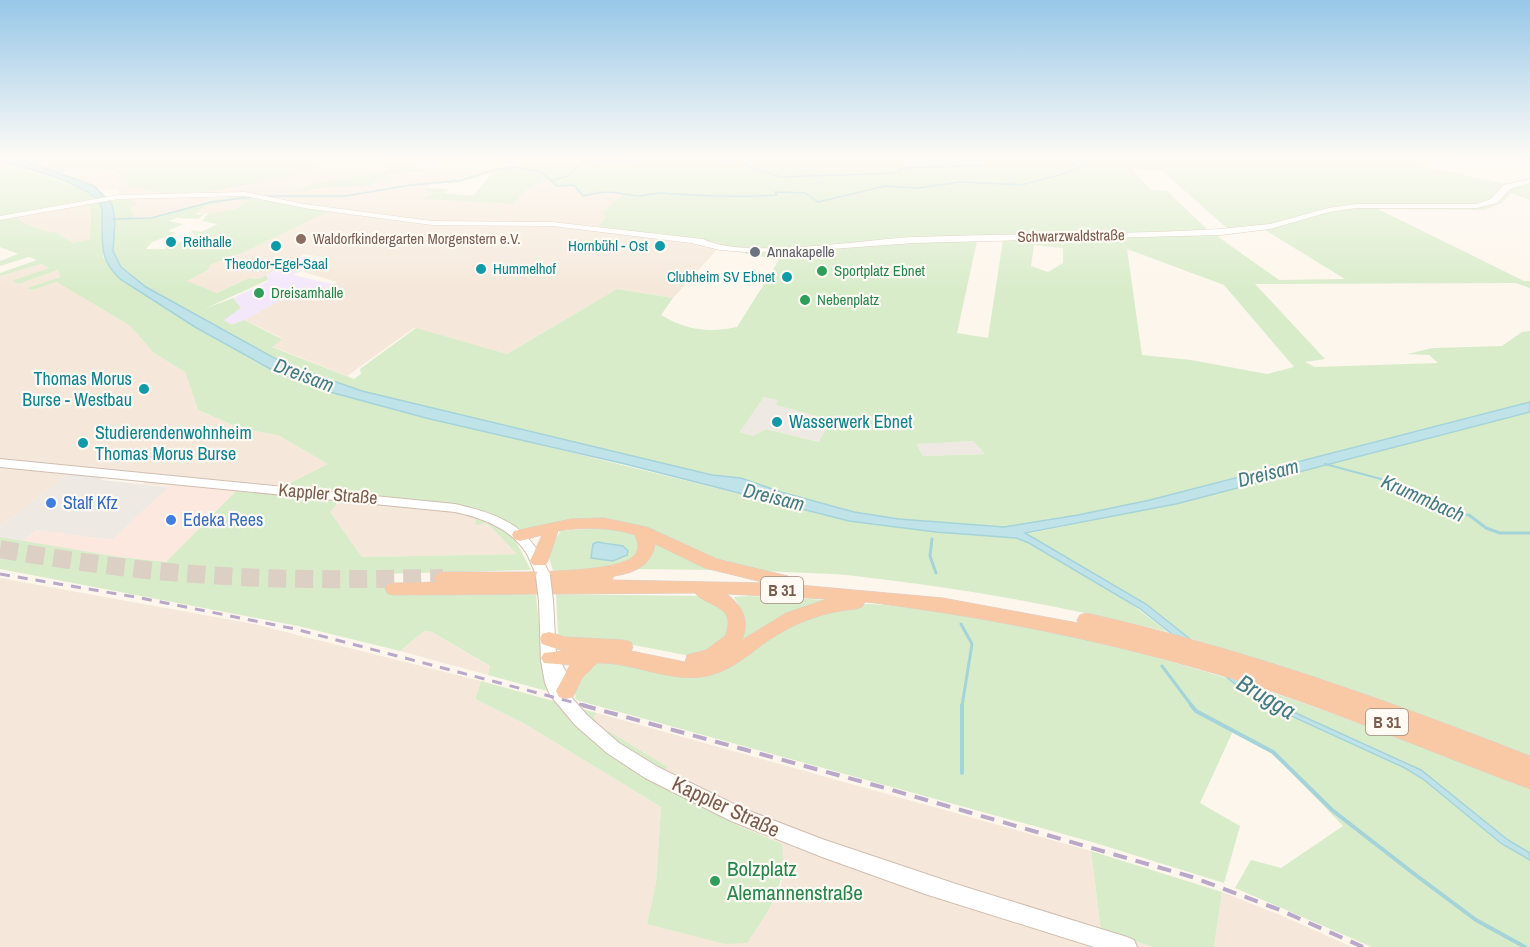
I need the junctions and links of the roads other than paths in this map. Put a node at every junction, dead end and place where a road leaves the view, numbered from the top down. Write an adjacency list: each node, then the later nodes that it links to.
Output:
1 (86, 202): 4 (main road, Schwarzwaldstraße)
2 (291, 202): 3 (main road, Schwarzwaldstraße)
3 (1490, 202)
4 (0, 218)
5 (0, 464): 9 (street, Kappler Straße)
6 (571, 523): 7 (highway); 8 (highway); 9 (highway)
7 (641, 531): 11 (highway, B 31); 13 (highway)
8 (551, 533): 9 (highway); 10 (highway)
9 (523, 537): 10 (street, Kappler Straße)
10 (538, 561): 17 (street, Kappler Straße, bridge)
11 (566, 576): 12 (highway, B 31); 13 (highway, B 31)
12 (443, 578)
13 (782, 580): 21 (highway, B 31)
14 (664, 587): 15 (highway, B 31); 16 (highway, B 31); 18 (highway)
15 (394, 589)
16 (899, 599): 18 (highway); 22 (highway, B 31)
17 (549, 639): 18 (highway); 19 (street, Kappler Straße)
18 (589, 651): 19 (highway); 20 (highway)
19 (551, 658): 20 (street, Kappler Straße)
20 (565, 696): 23 (street, Kappler Straße)
21 (1530, 766)
22 (1530, 778)
23 (1127, 947)

